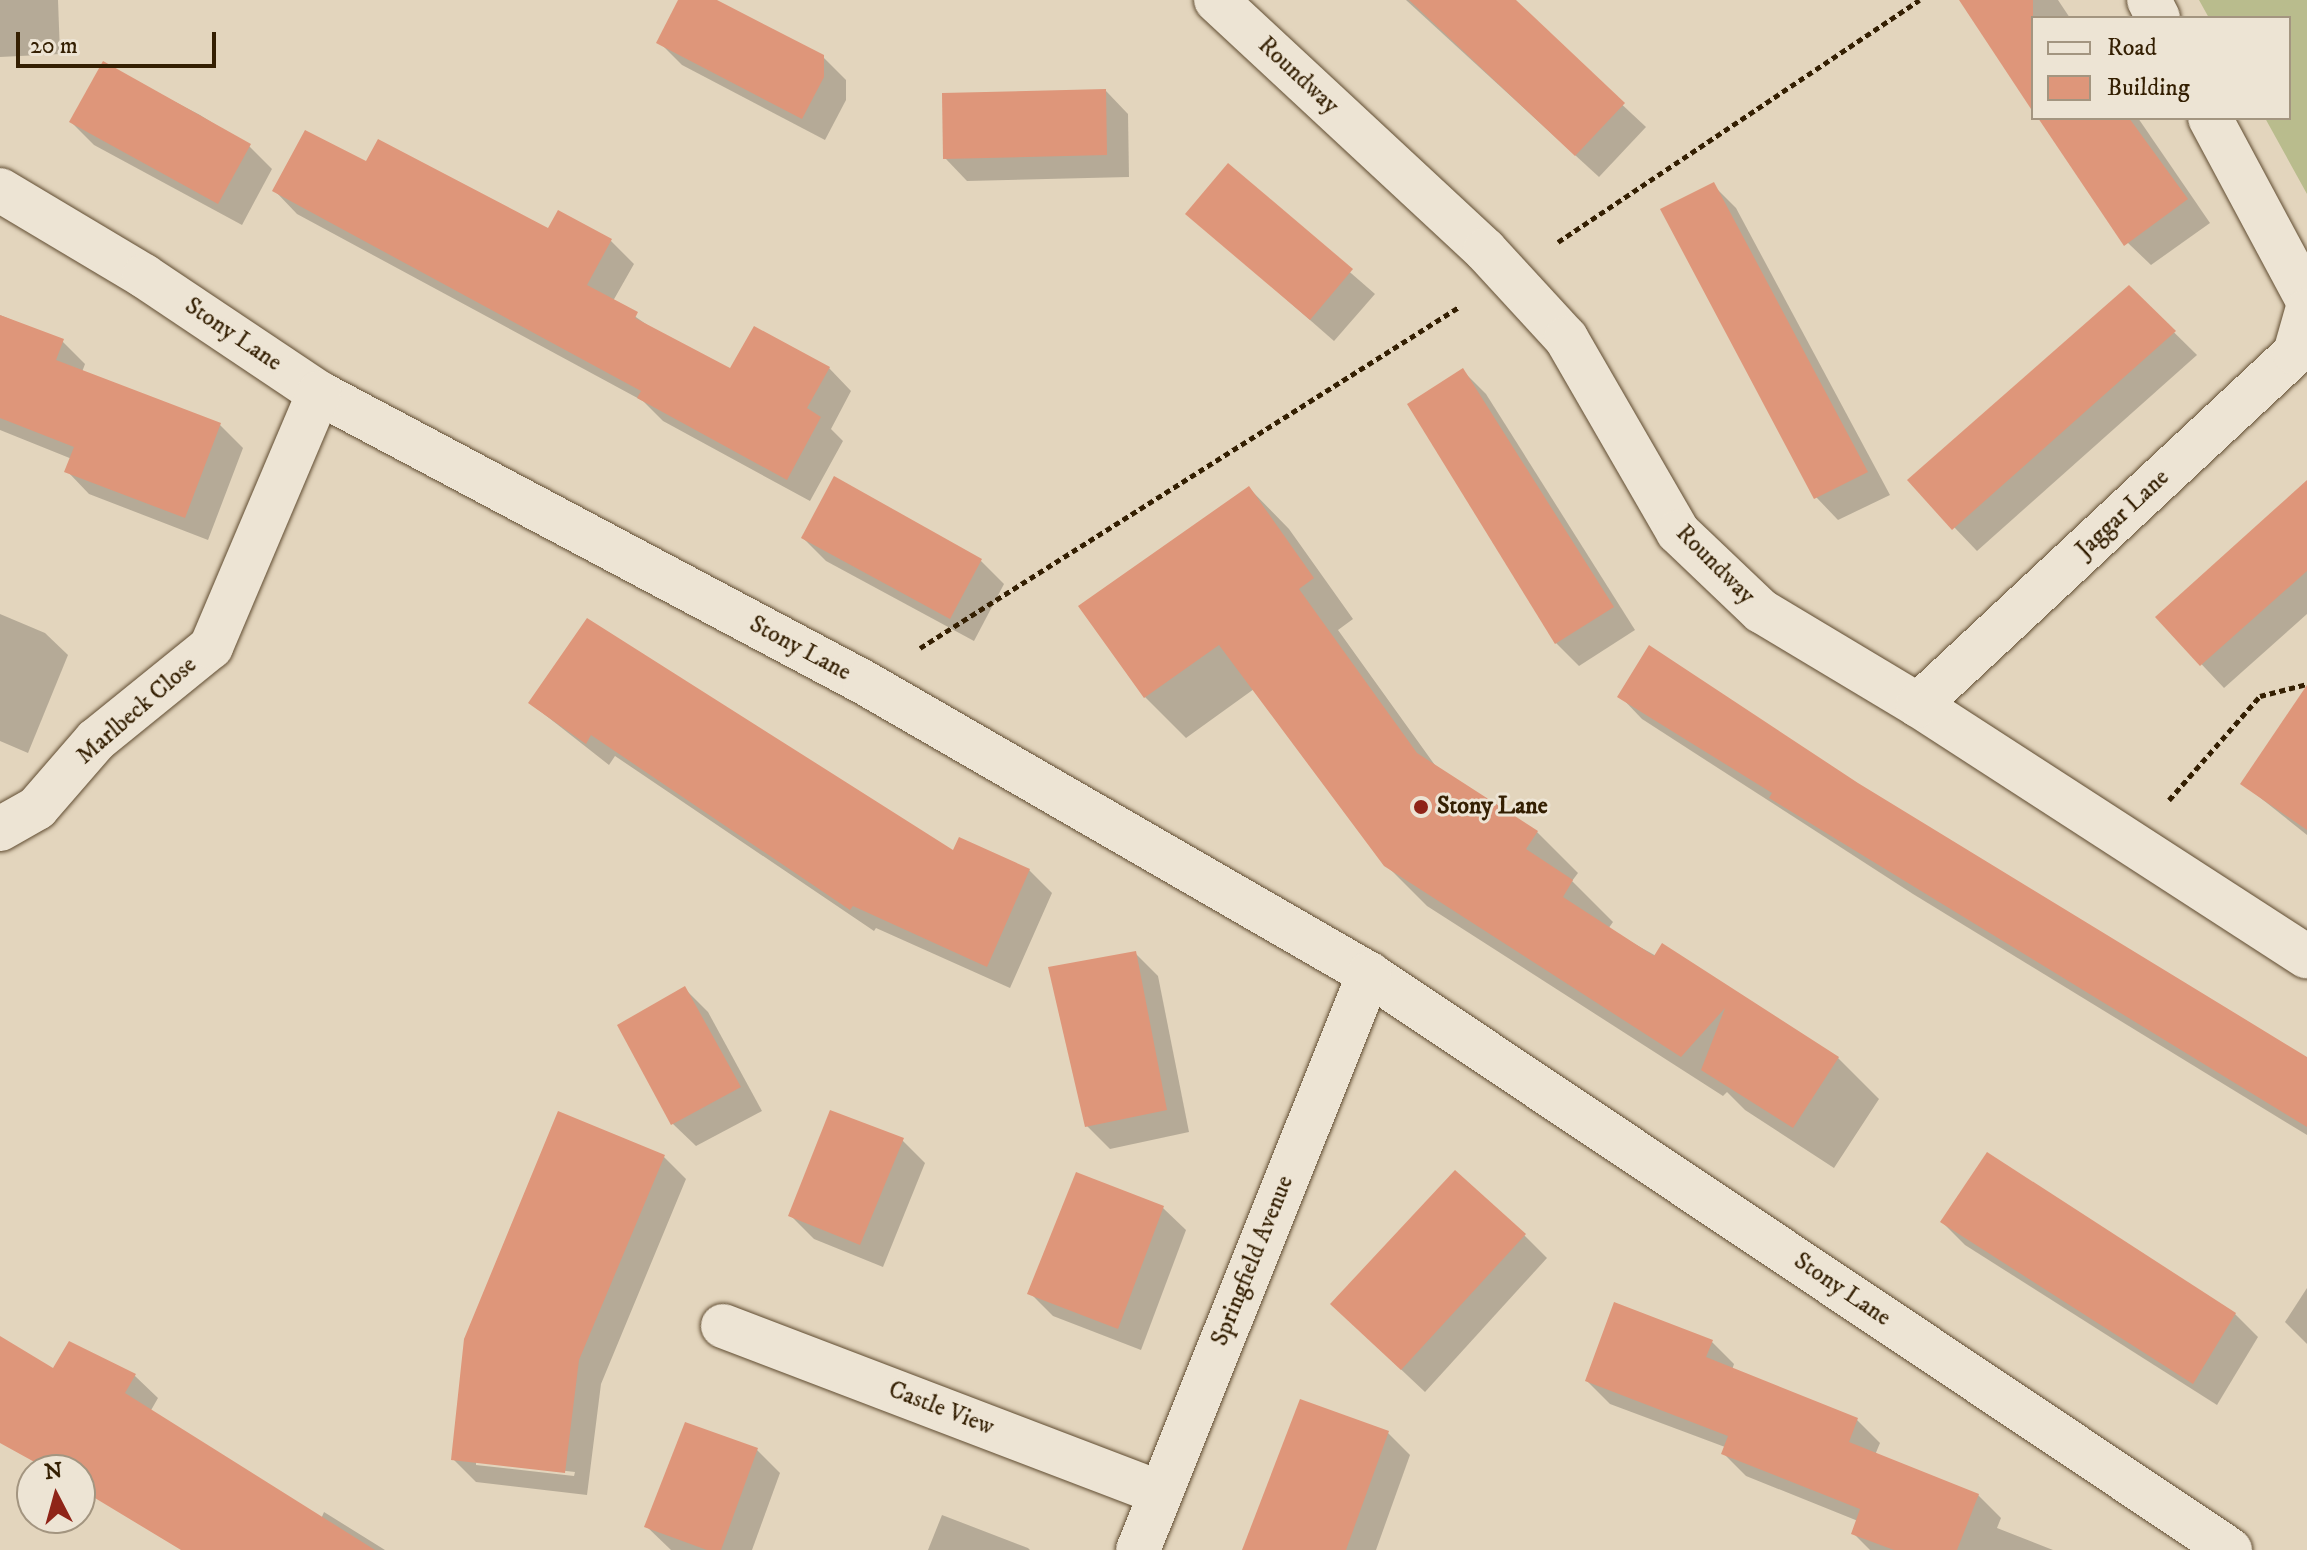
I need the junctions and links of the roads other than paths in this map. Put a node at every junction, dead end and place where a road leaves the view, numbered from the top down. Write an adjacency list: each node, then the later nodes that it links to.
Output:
1 (1216, 0): 7 (street, Roundway)
2 (2211, 120): 4 (street)
3 (0, 190): 6 (street, Stony Lane)
4 (2307, 299)
5 (2307, 311): 7 (street, Jaggar Lane)
6 (319, 393): 8 (street, Marlbeck Close); 10 (street, Stony Lane)
7 (1918, 705): 9 (street, Roundway)
8 (0, 829)
9 (2307, 957)
10 (1369, 974): 12 (street, Springfield Avenue); 14 (street, Stony Lane)
11 (723, 1326): 12 (street, Castle View)
12 (1160, 1493): 13 (street, Springfield Avenue)
13 (1138, 1550)
14 (2230, 1550)

